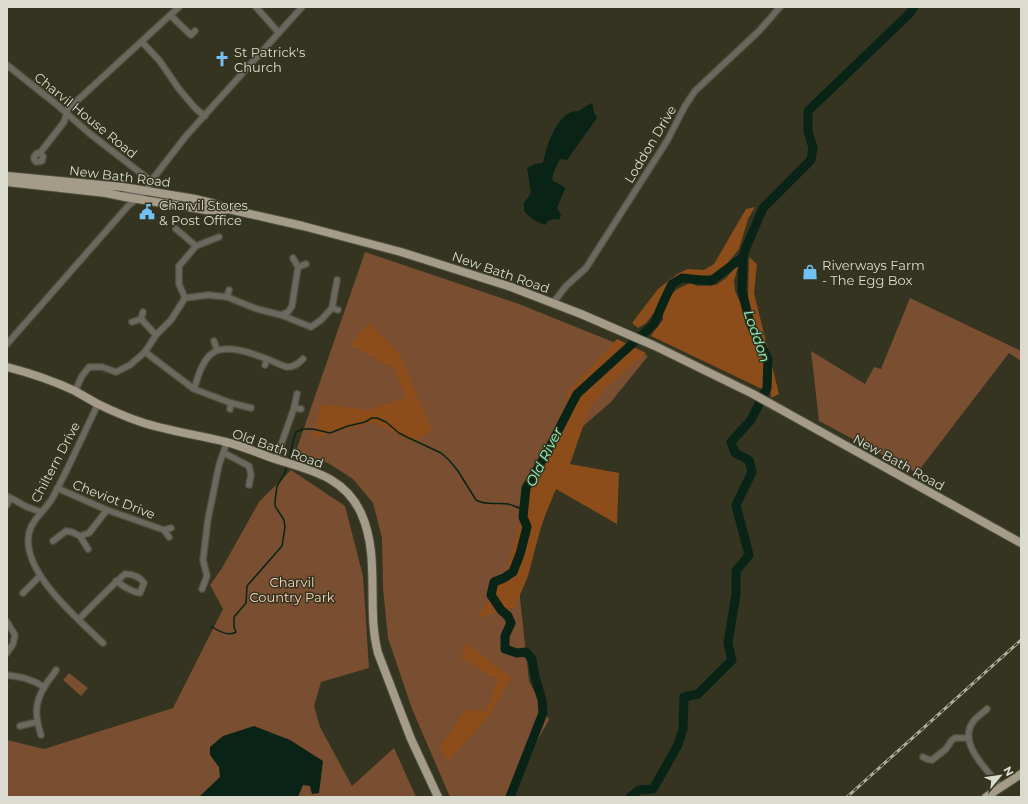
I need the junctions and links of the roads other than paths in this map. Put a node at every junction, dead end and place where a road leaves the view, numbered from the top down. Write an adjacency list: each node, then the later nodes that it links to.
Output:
1 (179, 7): 5 (street)
2 (256, 7): 6 (street)
3 (302, 7): 6 (street)
4 (780, 7): 32 (street, Loddon Drive)
5 (170, 15): 7 (street); 8 (street)
6 (280, 33): 11 (street)
7 (191, 35)
8 (142, 42): 10 (street); 11 (street)
9 (7, 65): 10 (street, Charvil House Road)
10 (66, 114): 12 (street); 14 (street, Charvil House Road)
11 (205, 116): 14 (street)
12 (40, 153)
13 (7, 176): 16 (main road, New Bath Road)
14 (151, 181): 16 (street)
15 (7, 182): 17 (main road, New Bath Road)
16 (146, 190): 17 (street); 19 (street); 21 (main road, New Bath Road)
17 (113, 194): 18 (main road, New Bath Road)
18 (124, 197): 19 (main road, New Bath Road); 20 (street)
19 (138, 199): 20 (street); 21 (main road, New Bath Road)
20 (128, 206): 39 (street)
21 (228, 210): 32 (main road, New Bath Road)
22 (176, 229): 24 (street)
23 (219, 237): 24 (street)
24 (196, 246): 31 (street)
25 (293, 258): 27 (street)
26 (306, 264): 27 (street)
27 (298, 267): 34 (street)
28 (337, 280): 34 (street)
29 (229, 290): 30 (street)
30 (227, 297): 31 (street); 34 (street)
31 (185, 298): 37 (street)
32 (553, 303): 67 (main road, New Bath Road)
33 (144, 312): 35 (street)
34 (281, 315)
35 (141, 319): 36 (street); 37 (street)
36 (132, 322)
37 (156, 335): 41 (street)
38 (214, 341): 40 (street)
39 (7, 344)
40 (218, 350): 42 (street); 44 (street)
41 (145, 352): 44 (street); 45 (street)
42 (303, 360)
43 (7, 367): 45 (main road, Old Bath Road)
44 (194, 389): 47 (street)
45 (75, 391): 48 (main road, Old Bath Road)
46 (297, 394): 50 (street)
47 (231, 403): 49 (street); 52 (street)
48 (98, 404): 53 (main road, Old Bath Road); 57 (street, Chiltern Drive)
49 (251, 408)
50 (294, 408): 51 (street); 55 (street)
51 (301, 409)
52 (230, 410)
53 (227, 442): 54 (street); 55 (main road, Old Bath Road)
54 (224, 453): 56 (street); 71 (street)
55 (279, 460): 88 (main road, Old Bath Road)
56 (249, 485)
57 (57, 488): 60 (street, Cheviot Drive); 61 (street, Chiltern Drive)
58 (9, 497): 59 (street); 61 (street)
59 (7, 505)
60 (107, 510): 63 (street, Cheviot Drive); 64 (street)
61 (41, 512): 69 (street, Chiltern Drive)
62 (171, 528): 63 (street, Cheviot Drive)
63 (164, 530): 65 (street, Cheviot Drive)
64 (80, 536): 66 (street); 68 (street)
65 (169, 537)
66 (53, 541)
67 (1021, 543)
68 (88, 549)
69 (40, 576): 72 (street); 73 (street, Chiltern Drive)
70 (116, 581): 70 (street); 73 (street)
71 (202, 589)
72 (23, 593)
73 (79, 619): 75 (street, Chiltern Drive)
74 (7, 622): 76 (street)
75 (103, 643)
76 (7, 653)
77 (56, 670): 79 (street)
78 (7, 675): 79 (street)
79 (44, 687): 81 (street)
80 (987, 709): 84 (street)
81 (37, 722): 82 (street); 83 (street)
82 (20, 726)
83 (41, 735)
84 (969, 738): 85 (street); 87 (street)
85 (923, 757)
86 (1021, 774): 87 (main road)
87 (1001, 787): 89 (main road)
88 (438, 797)
89 (986, 797)

